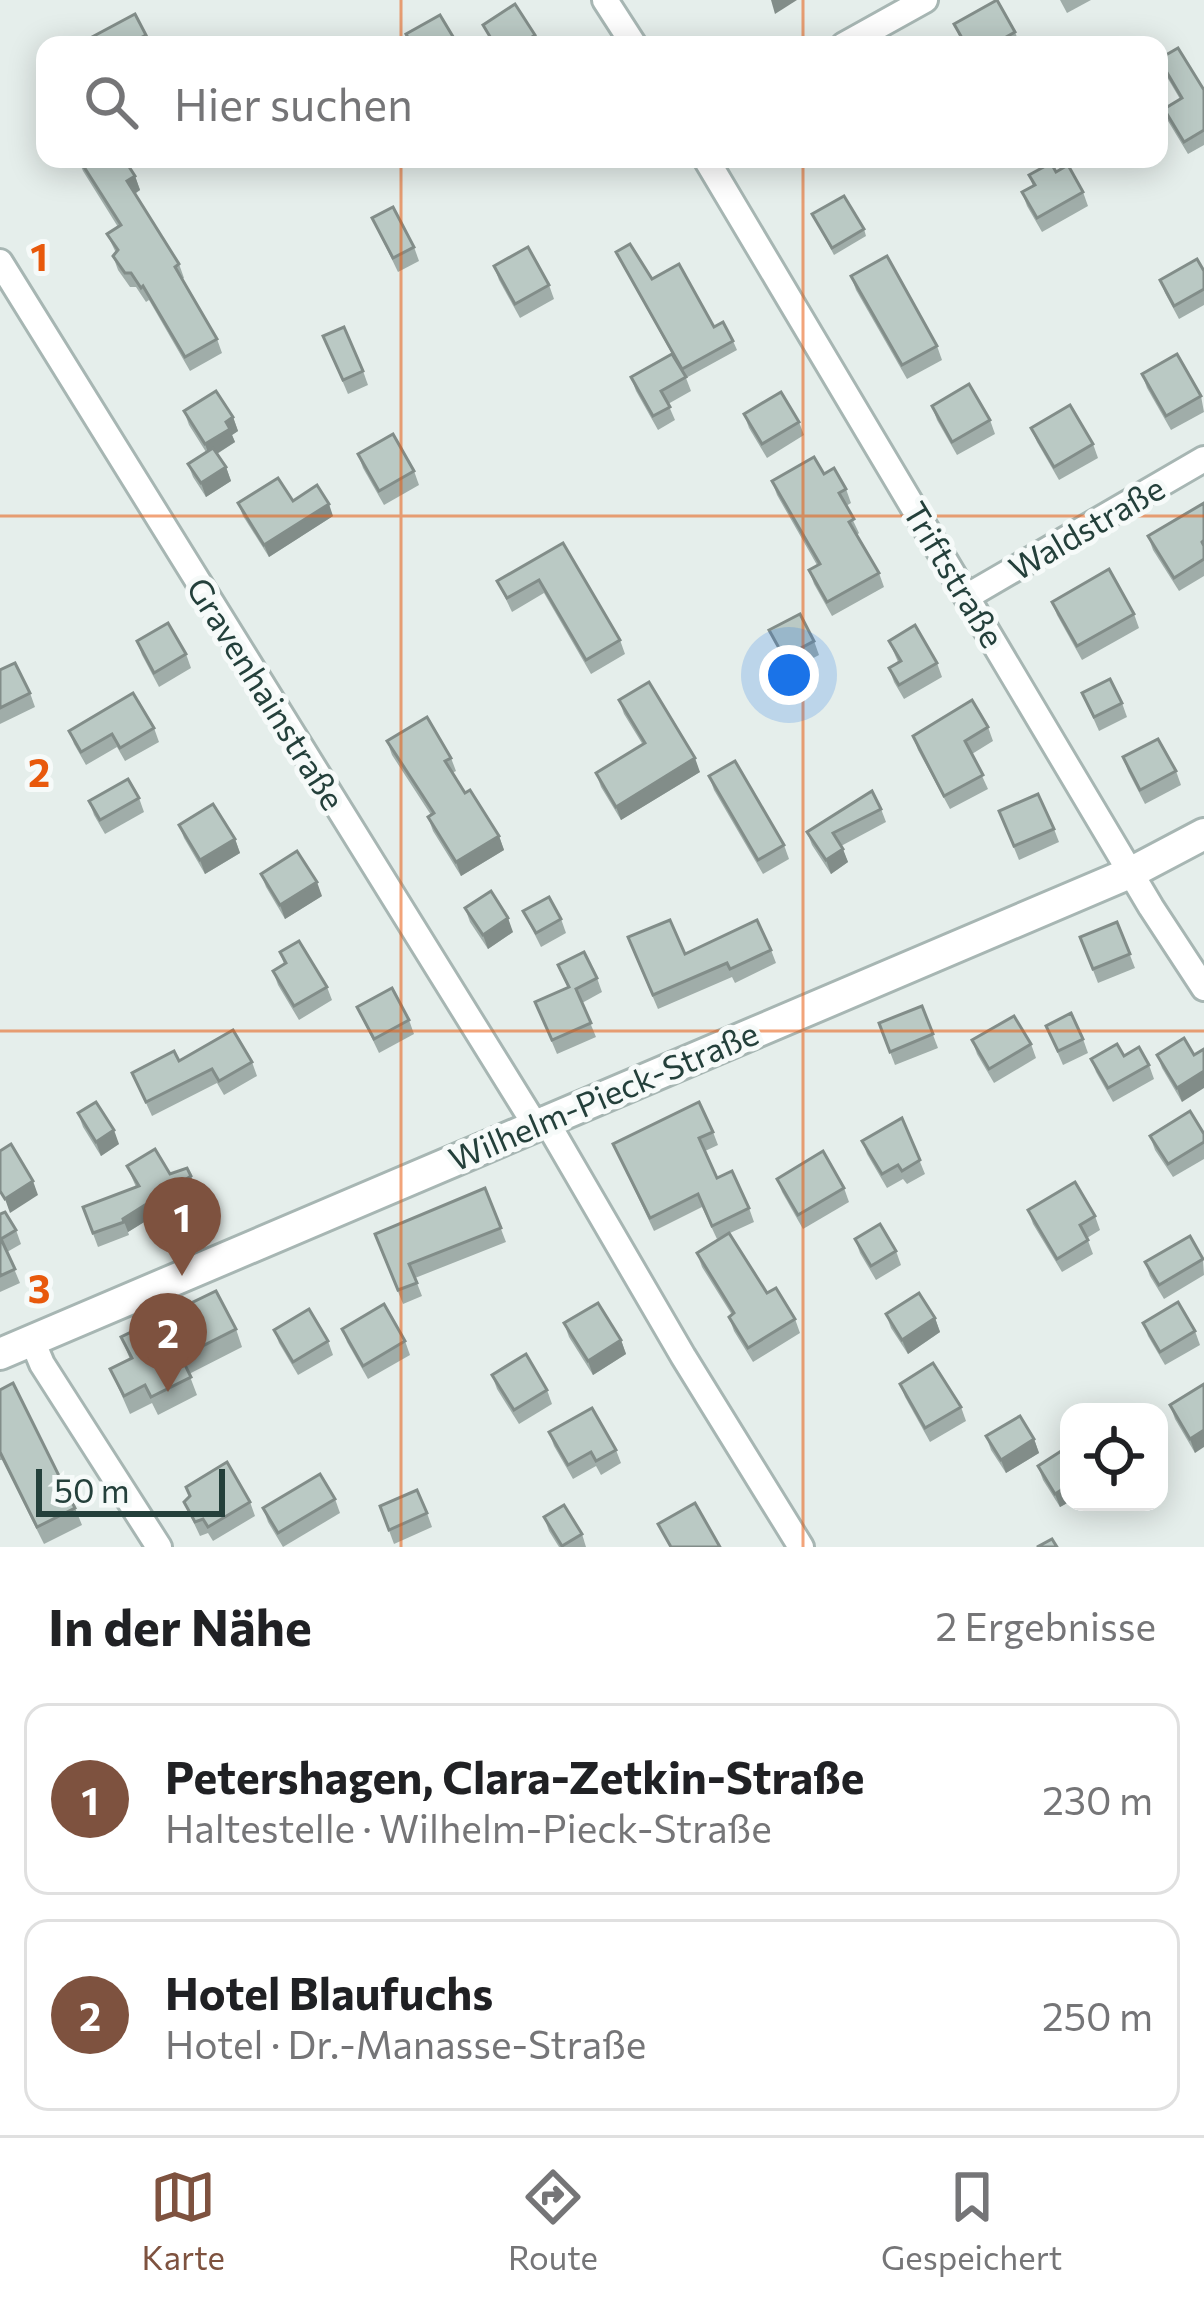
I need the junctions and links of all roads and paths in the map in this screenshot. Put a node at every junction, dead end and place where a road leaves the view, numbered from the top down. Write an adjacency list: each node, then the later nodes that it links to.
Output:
1 (605, 0): 3 (street)
2 (925, 0): 4 (street)
3 (628, 36)
4 (860, 36)
5 (711, 168): 8 (street, Triftstraße)
6 (0, 262): 12 (street, Gravenhainstraße)
7 (1204, 458): 8 (street, Waldstraße)
8 (968, 596): 10 (street, Triftstraße)
9 (1204, 834): 10 (street, Wilhelm-Pieck-Straße)
10 (1132, 872): 11 (street, Triftstraße); 12 (street, Wilhelm-Pieck-Straße)
11 (1204, 988)
12 (540, 1121): 13 (street, Wilhelm-Pieck-Straße); 16 (street, Gravenhainstraße)
13 (32, 1340): 14 (street, Wilhelm-Pieck-Straße); 15 (street)
14 (0, 1354)
15 (159, 1547)
16 (801, 1547)

